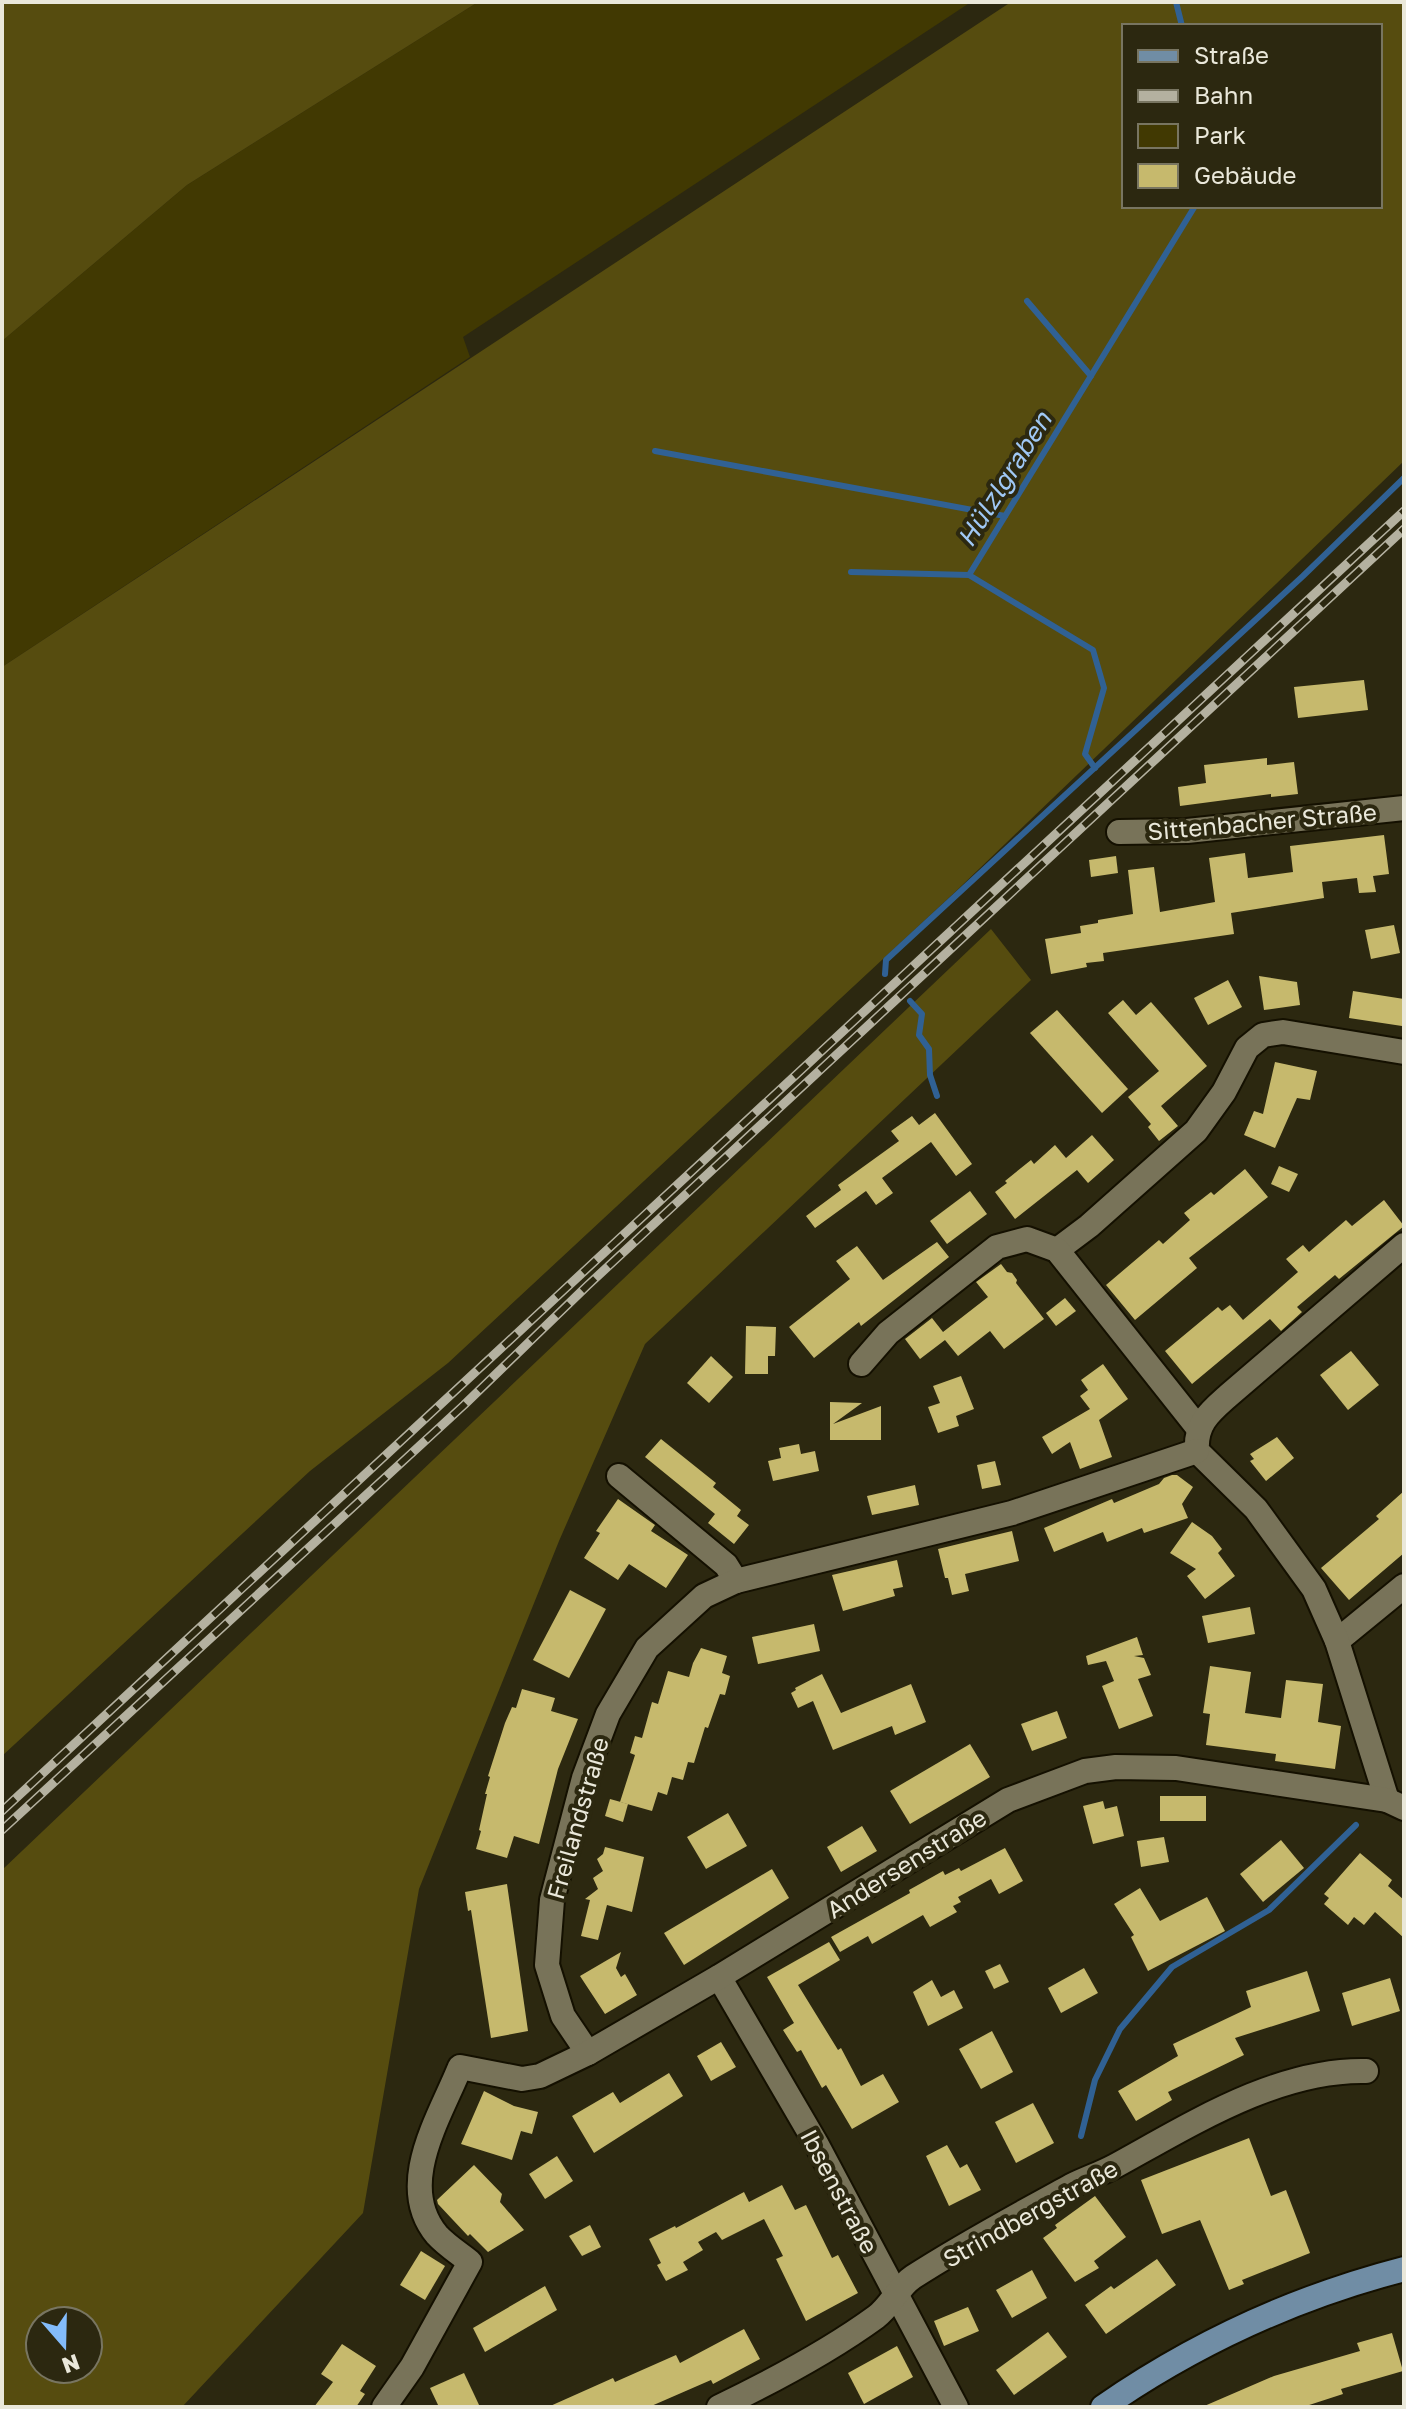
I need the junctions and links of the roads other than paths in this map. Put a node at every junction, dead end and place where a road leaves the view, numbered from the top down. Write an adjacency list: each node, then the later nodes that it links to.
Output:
1 (1404, 808): 2 (street, Sittenbacher Straße)
2 (1119, 832)
3 (1404, 1052): 5 (street)
4 (1404, 1245): 7 (street)
5 (1057, 1250): 6 (street); 7 (street)
6 (861, 1364)
7 (1198, 1440): 9 (street, Freilandstraße); 11 (street)
8 (619, 1476): 9 (street)
9 (736, 1581): 14 (street, Freilandstraße)
10 (1404, 1586): 11 (street)
11 (1337, 1641): 12 (street)
12 (1395, 1804): 13 (street, Andersenstraße)
13 (719, 1977): 14 (street, Andersenstraße); 17 (street, Ibsenstraße)
14 (588, 2053): 18 (street, Andersenstraße)
15 (1366, 2071): 17 (street, Strindbergstraße)
16 (1404, 2269): 21 (main road)
17 (895, 2296): 19 (street, Strindbergstraße); 20 (street, Ibsenstraße)
18 (384, 2407)
19 (719, 2407)
20 (956, 2407)
21 (1103, 2407)

